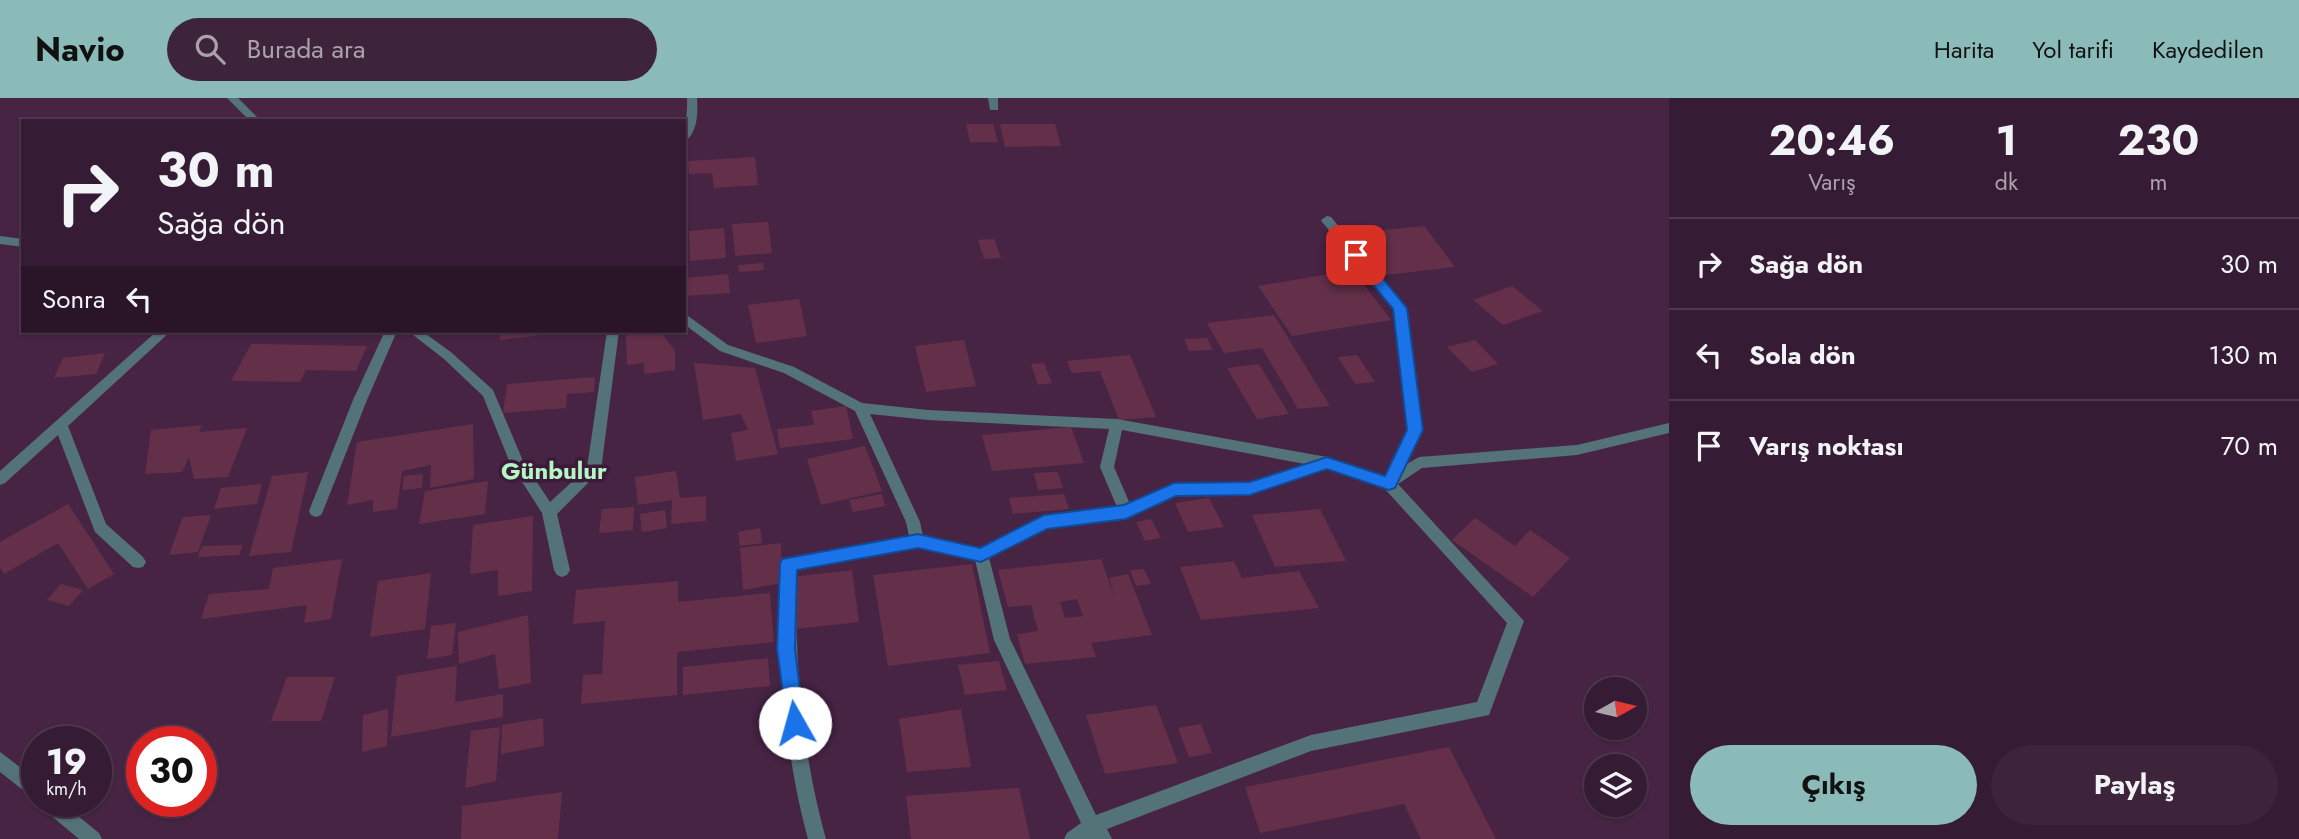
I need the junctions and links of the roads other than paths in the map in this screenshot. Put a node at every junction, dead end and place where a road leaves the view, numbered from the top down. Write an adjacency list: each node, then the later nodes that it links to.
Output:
1 (232, 98): 3 (street)
2 (692, 98): 4 (street)
3 (254, 119)
4 (686, 135)
5 (1327, 220): 19 (street)
6 (0, 240): 7 (street)
7 (21, 243)
8 (686, 319): 13 (street)
9 (163, 333): 14 (street)
10 (390, 333): 20 (street)
11 (417, 333): 21 (street)
12 (613, 333): 21 (street)
13 (860, 408): 15 (street); 23 (street)
14 (60, 424): 18 (street); 25 (street)
15 (1117, 424): 17 (street); 22 (street)
16 (1669, 428): 19 (street)
17 (1327, 463): 19 (street); 22 (street)
18 (0, 479)
19 (1389, 484): 30 (street)
20 (316, 511)
21 (550, 512): 26 (street)
22 (1126, 512): 24 (street)
23 (918, 541): 24 (street); 32 (street)
24 (981, 555): 30 (street)
25 (138, 562)
26 (562, 570)
27 (0, 761): 28 (street)
28 (21, 779)
29 (66, 817): 31 (street)
30 (1098, 832): 33 (street)
31 (93, 839)
32 (817, 839)
33 (1073, 839)

